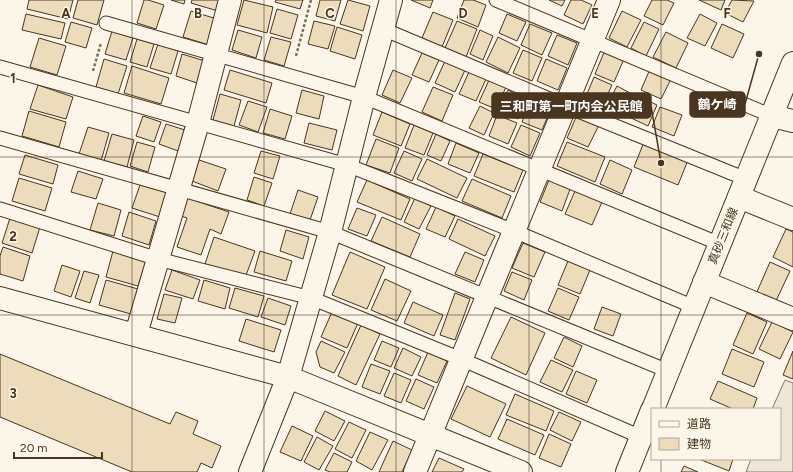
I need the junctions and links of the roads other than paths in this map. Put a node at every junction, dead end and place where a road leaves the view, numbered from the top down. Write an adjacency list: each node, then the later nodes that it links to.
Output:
1 (230, 0): 8 (street)
2 (391, 0): 6 (street)
3 (496, 0): 7 (lane)
4 (609, 0): 7 (street)
5 (106, 24): 8 (lane)
6 (383, 29): 11 (street); 12 (lane)
7 (592, 42): 12 (street); 13 (lane)
8 (216, 55): 11 (lane); 15 (street)
9 (793, 64): 13 (street, 真砂三和線)
10 (0, 67): 15 (lane)
11 (364, 97): 17 (street); 18 (lane)
12 (566, 106): 18 (street); 19 (lane)
13 (772, 116): 14 (street); 19 (street, 真砂三和線)
14 (793, 121)
15 (198, 123): 17 (lane); 20 (street)
16 (0, 138): 20 (lane)
17 (347, 165): 23 (lane); 24 (street)
18 (540, 169): 23 (street); 25 (lane)
19 (742, 188): 22 (street); 25 (street, 真砂三和線)
20 (178, 189): 24 (lane); 26 (street)
21 (0, 209): 26 (lane)
22 (793, 219)
23 (514, 231): 28 (street); 31 (lane)
24 (330, 232): 28 (lane); 30 (street)
25 (720, 244): 27 (street, 真砂三和線)
26 (158, 259): 30 (lane); 33 (street)
27 (704, 282): 31 (street, 真砂三和線); 32 (street)
28 (487, 297): 34 (street); 35 (lane)
29 (0, 298): 33 (street)
30 (311, 298): 34 (lane); 36 (street)
31 (694, 307): 35 (street, 真砂三和線)
32 (793, 319)
33 (136, 334): 36 (street)
34 (461, 359): 39 (street); 40 (lane)
35 (668, 371): 37 (street, 真砂三和線)
36 (288, 377): 39 (street); 41 (street)
37 (653, 408)
38 (651, 412): 40 (street, 真砂三和線)
39 (430, 435): 42 (street); 43 (street)
40 (641, 437): 44 (street, 真砂三和線)
41 (250, 472)
42 (415, 472)
43 (521, 472)
44 (627, 472)

